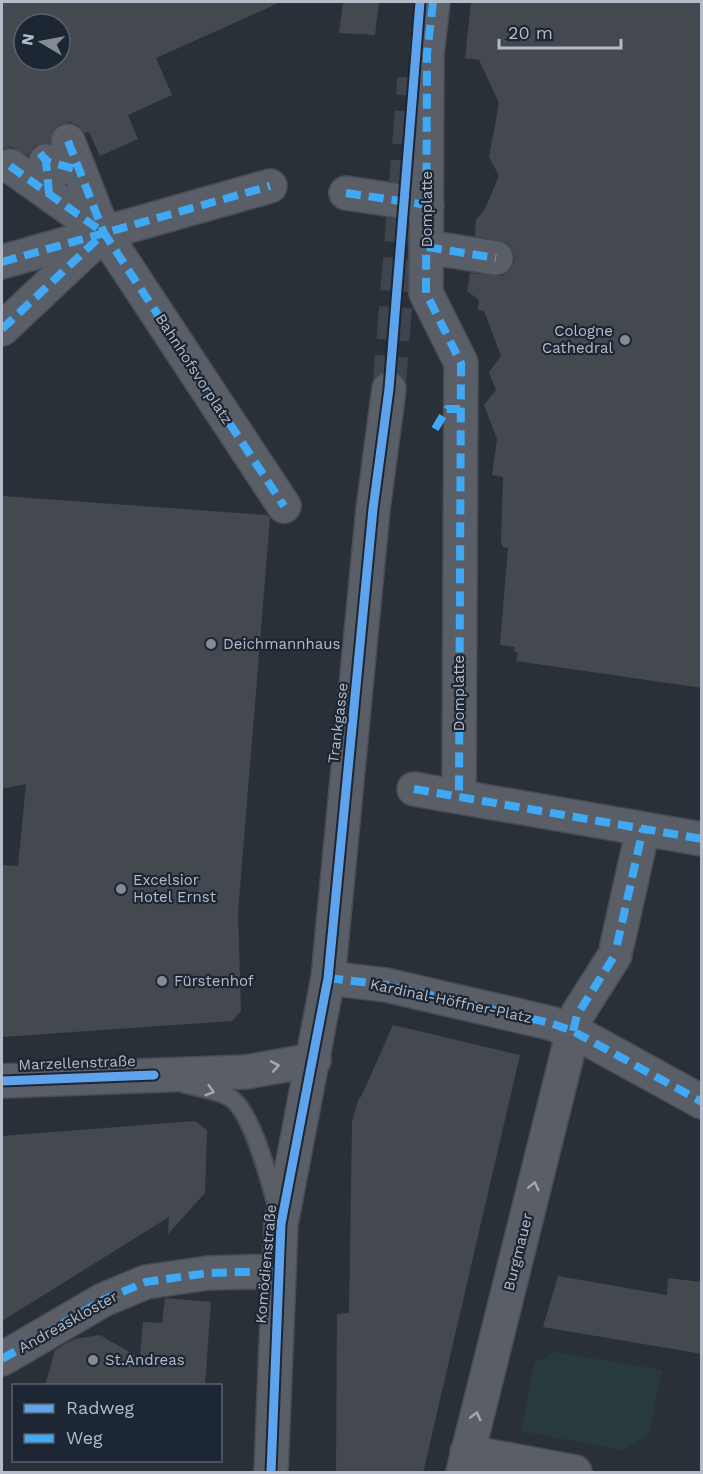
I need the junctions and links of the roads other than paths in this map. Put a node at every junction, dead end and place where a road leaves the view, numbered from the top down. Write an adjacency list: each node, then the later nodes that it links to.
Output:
1 (433, 2): 4 (street, Domplatte)
2 (270, 186): 5 (street)
3 (346, 193): 4 (street)
4 (427, 205): 6 (street, Domplatte)
5 (105, 233): 5 (street, Bahnhofsvorplatz); 8 (street); 9 (street); 13 (street, Bahnhofsvorplatz)
6 (427, 247): 7 (street); 11 (street, Domplatte)
7 (496, 258)
8 (2, 262)
9 (2, 329)
10 (389, 389): 18 (street, Trankgasse)
11 (460, 409): 12 (street); 15 (street, Domplatte)
12 (435, 429)
13 (284, 506)
14 (414, 789): 15 (street)
15 (459, 797): 16 (street)
16 (643, 829): 17 (street); 19 (street)
17 (702, 840)
18 (328, 978): 19 (street, Kardinal-Höffner-Platz); 20 (street, Trankgasse)
19 (573, 1031): 23 (street, Kardinal-Höffner-Platz); 27 (street, Burgmauer, one-way to 19)
20 (314, 1060): 21 (street, Marzellenstraße, one-way to 20); 24 (street, Komödienstraße)
21 (154, 1075): 22 (street, Marzellenstraße); 24 (lane, one-way to 24)
22 (2, 1081)
23 (702, 1102)
24 (281, 1224): 25 (street, Komödienstraße)
25 (278, 1272): 26 (street, Andreaskloster); 28 (street, Komödienstraße)
26 (2, 1359)
27 (465, 1462): 29 (street)
28 (270, 1473)
29 (574, 1473)

